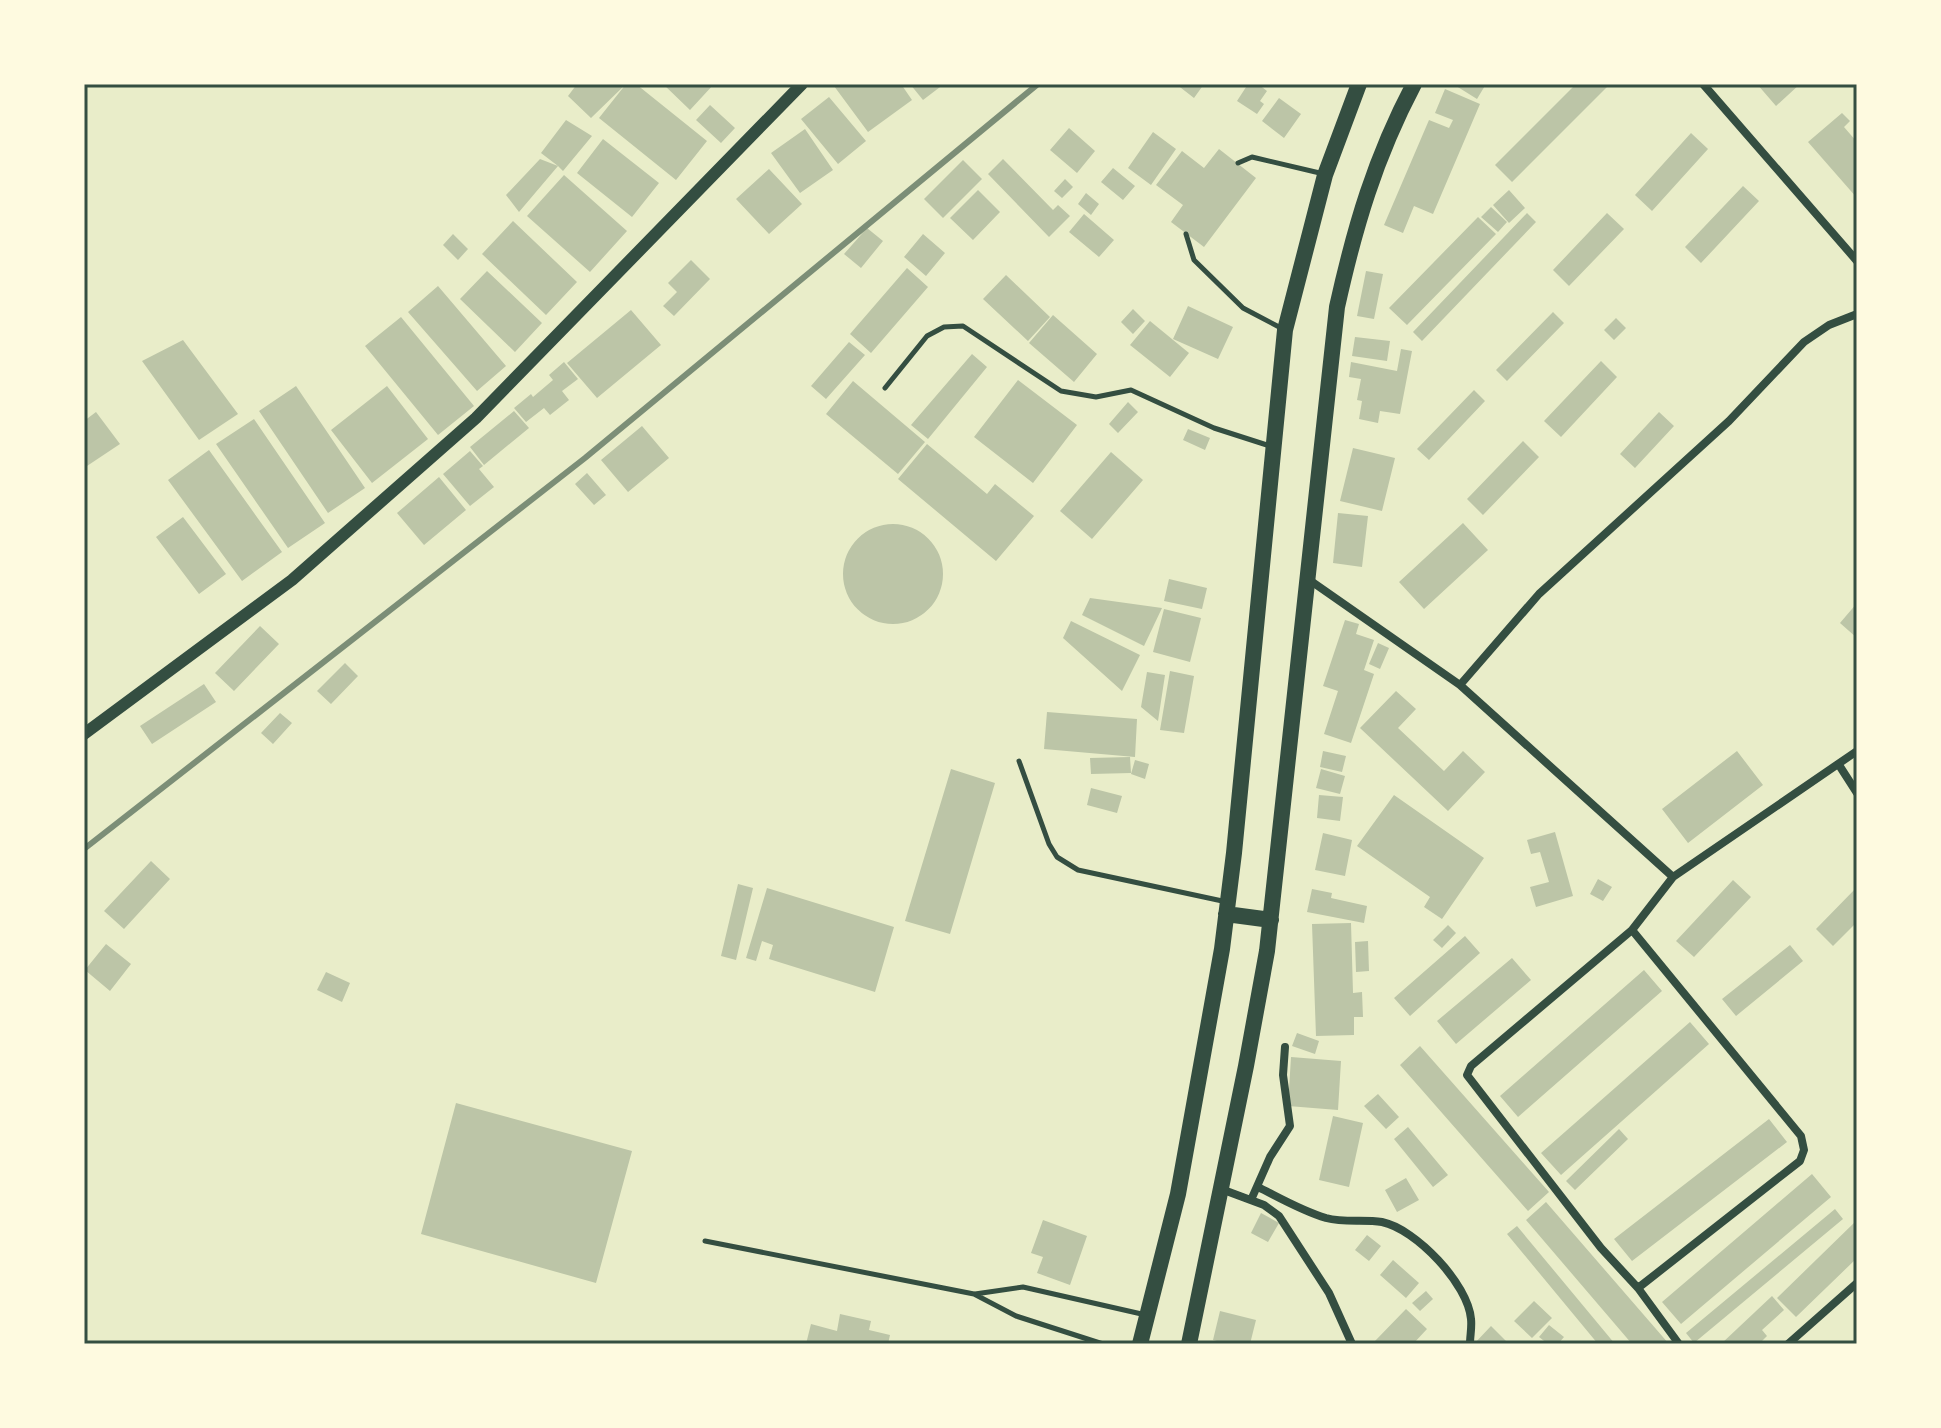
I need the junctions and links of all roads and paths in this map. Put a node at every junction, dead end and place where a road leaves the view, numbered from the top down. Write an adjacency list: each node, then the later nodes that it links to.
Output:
1 (802, 84): 15 (street)
2 (1359, 84): 6 (highway)
3 (1414, 84): 13 (highway)
4 (1703, 84): 8 (street)
5 (1238, 163): 6 (lane)
6 (1325, 175): 10 (highway)
7 (1186, 234): 10 (lane)
8 (1857, 261)
9 (1857, 314): 14 (street)
10 (1285, 330): 12 (highway)
11 (885, 388): 12 (lane)
12 (1275, 448): 21 (highway)
13 (1307, 579): 14 (street); 22 (highway)
14 (1460, 685): 20 (street)
15 (84, 734)
16 (1857, 751): 18 (street)
17 (1019, 761): 21 (lane)
18 (1839, 765): 19 (street); 20 (street)
19 (1857, 793)
20 (1673, 877): 23 (street)
21 (1227, 908): 22 (highway); 32 (highway)
22 (1271, 920): 26 (highway)
23 (1632, 930): 30 (street); 30 (street)
24 (1285, 1047): 25 (street)
25 (1258, 1187): 27 (street); 37 (street)
26 (1221, 1189): 27 (street); 35 (highway)
27 (1251, 1200): 36 (street)
28 (705, 1241): 31 (lane)
29 (1857, 1283): 39 (street)
30 (1638, 1288): 38 (street)
31 (974, 1294): 32 (lane); 33 (lane)
32 (1148, 1315): 34 (highway)
33 (1103, 1344)
34 (1140, 1344)
35 (1189, 1344)
36 (1352, 1344)
37 (1470, 1344)
38 (1679, 1344)
39 (1788, 1344)

